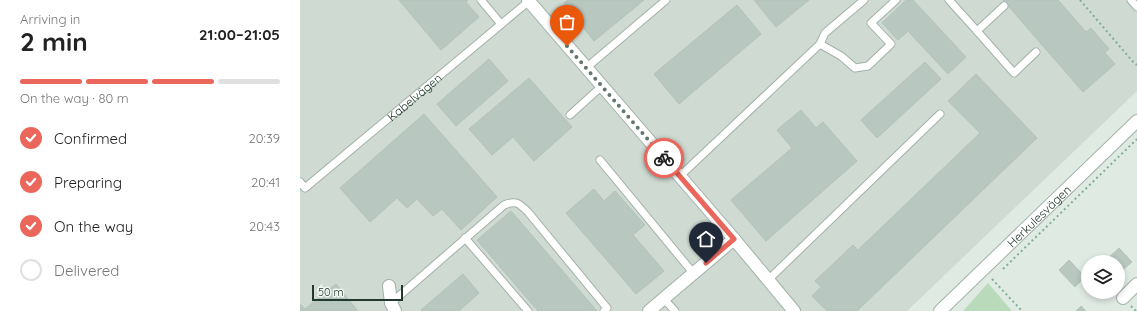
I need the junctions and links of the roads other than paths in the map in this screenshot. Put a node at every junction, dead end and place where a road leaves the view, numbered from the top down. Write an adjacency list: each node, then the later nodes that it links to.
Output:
1 (481, 0): 10 (lane)
2 (528, 0): 10 (lane, Kabelvägen); 14 (street, Kabelvägen)
3 (666, 0): 14 (lane)
4 (864, 0): 12 (lane)
5 (896, 0): 12 (lane)
6 (949, 0): 11 (lane)
7 (1131, 0): 9 (lane)
8 (1004, 6): 11 (lane)
9 (1137, 7)
10 (501, 24): 21 (lane, Kabelvägen)
11 (977, 31): 13 (lane)
12 (820, 44): 20 (lane)
13 (1036, 52)
14 (586, 68): 15 (street, Kabelvägen)
15 (602, 86): 17 (lane); 20 (street, Kabelvägen)
16 (940, 114): 25 (lane)
17 (570, 116)
18 (1137, 121): 36 (street, Herkulesvägen)
19 (600, 160): 24 (lane)
20 (680, 176): 23 (street, Kabelvägen)
21 (300, 182)
22 (465, 238): 30 (lane); 31 (lane); 32 (lane)
23 (734, 239): 24 (street); 25 (street, Kabelvägen)
24 (694, 274): 29 (street)
25 (768, 280): 35 (street, Kabelvägen)
26 (1137, 284): 28 (street)
27 (389, 286): 30 (street)
28 (1125, 296)
29 (664, 299): 33 (street); 34 (lane)
30 (393, 307)
31 (528, 311)
32 (604, 311)
33 (649, 311)
34 (675, 311)
35 (794, 311)
36 (940, 311)

